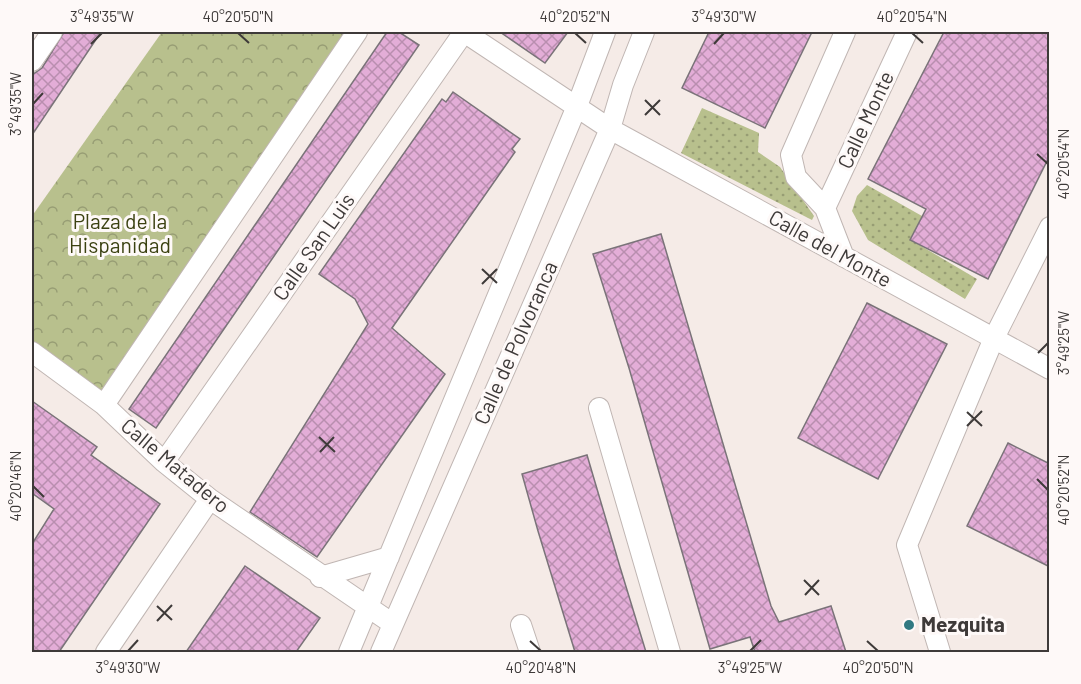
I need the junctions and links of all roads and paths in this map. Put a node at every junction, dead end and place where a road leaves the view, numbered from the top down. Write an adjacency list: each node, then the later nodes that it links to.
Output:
1 (52, 32): 8 (street)
2 (357, 32): 17 (street)
3 (464, 32): 9 (street, Calle del Monte); 19 (street, Calle San Luis)
4 (605, 32): 9 (street, Calle de Polvoranca)
5 (644, 32): 10 (street, Calle de Polvoranca)
6 (845, 32): 11 (street)
7 (907, 32): 11 (street, Calle Monte)
8 (32, 61)
9 (578, 106): 10 (street, Calle del Monte); 21 (street, Calle de Polvoranca)
10 (610, 129): 13 (street, Calle del Monte); 24 (street, Calle de Polvoranca)
11 (825, 208): 13 (street)
12 (1050, 227): 14 (street)
13 (844, 257): 14 (street, Calle del Monte)
14 (994, 338): 16 (street, Calle del Monte); 31 (street)
15 (32, 352): 17 (street, Calle Matadero)
16 (1050, 369)
17 (104, 405): 19 (street, Calle Matadero)
18 (599, 408): 30 (street)
19 (164, 462): 20 (street, Calle Matadero)
20 (210, 500): 22 (street, Calle Matadero); 26 (street)
21 (389, 557): 22 (street); 23 (street, Calle de Polvoranca)
22 (320, 577): 23 (street, Calle Matadero)
23 (368, 608): 24 (street, Calle Matadero); 27 (street, Calle de Polvoranca)
24 (393, 624): 28 (street, Calle de Polvoranca)
25 (521, 625): 29 (street)
26 (106, 652)
27 (349, 652)
28 (381, 652)
29 (530, 652)
30 (670, 652)
31 (940, 652)

